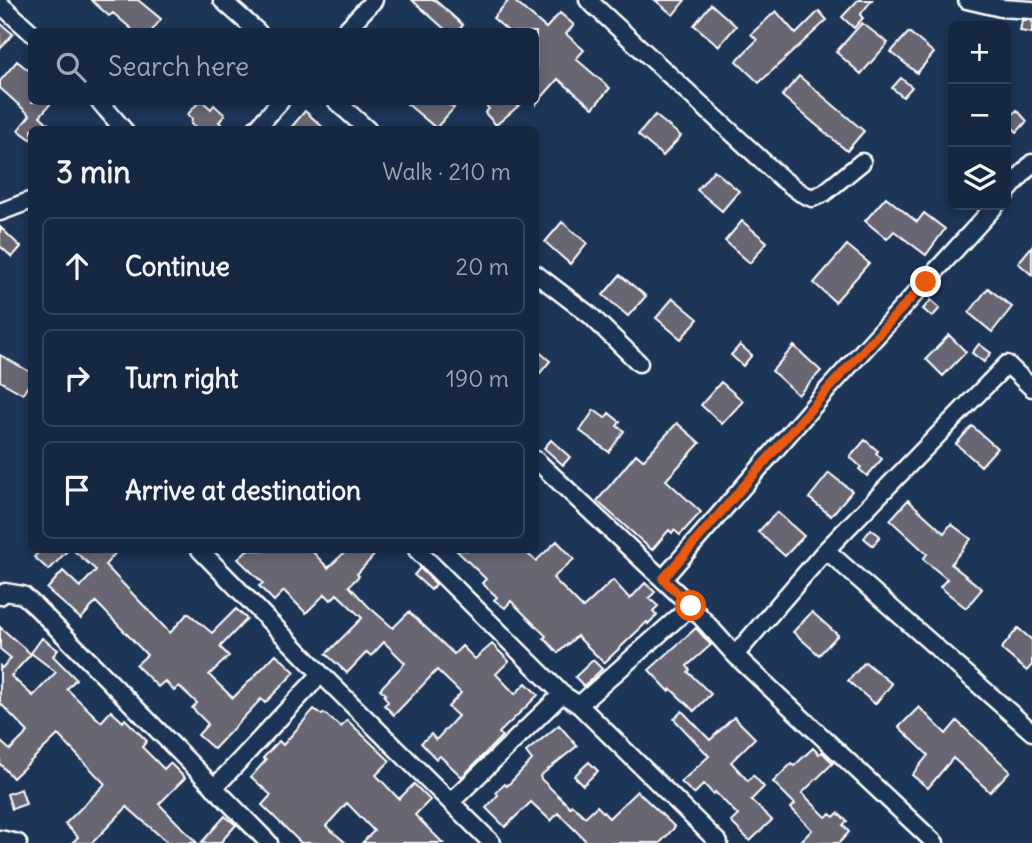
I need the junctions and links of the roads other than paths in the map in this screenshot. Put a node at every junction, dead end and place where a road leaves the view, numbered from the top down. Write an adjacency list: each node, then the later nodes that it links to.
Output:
1 (222, 0): 7 (street)
2 (374, 0): 8 (street)
3 (589, 0): 16 (street)
4 (967, 0): 6 (street)
5 (0, 4): 9 (street)
6 (1032, 10)
7 (254, 28)
8 (348, 28)
9 (28, 29)
10 (103, 105): 13 (street)
11 (277, 105): 14 (street)
12 (340, 105): 15 (street)
13 (121, 126)
14 (259, 126)
15 (364, 126)
16 (862, 162)
17 (1032, 163): 18 (street)
18 (1011, 187)
19 (28, 202): 21 (street)
20 (991, 210): 29 (street)
21 (0, 212)
22 (539, 276): 23 (street)
23 (639, 363)
24 (1032, 388): 26 (street)
25 (539, 463): 29 (street)
26 (826, 550): 32 (street); 36 (street)
27 (203, 553): 33 (street)
28 (420, 553): 34 (street)
29 (663, 579): 31 (street)
30 (0, 596): 37 (street)
31 (691, 606): 32 (street); 35 (street)
32 (735, 654): 44 (street)
33 (321, 674): 37 (street); 38 (street)
34 (562, 694): 35 (street); 38 (street)
35 (579, 705): 43 (street)
36 (1032, 732)
37 (214, 788): 41 (street)
38 (451, 802): 42 (street)
39 (0, 839): 40 (street)
40 (18, 843)
41 (269, 843)
42 (492, 843)
43 (719, 843)
44 (935, 843)

